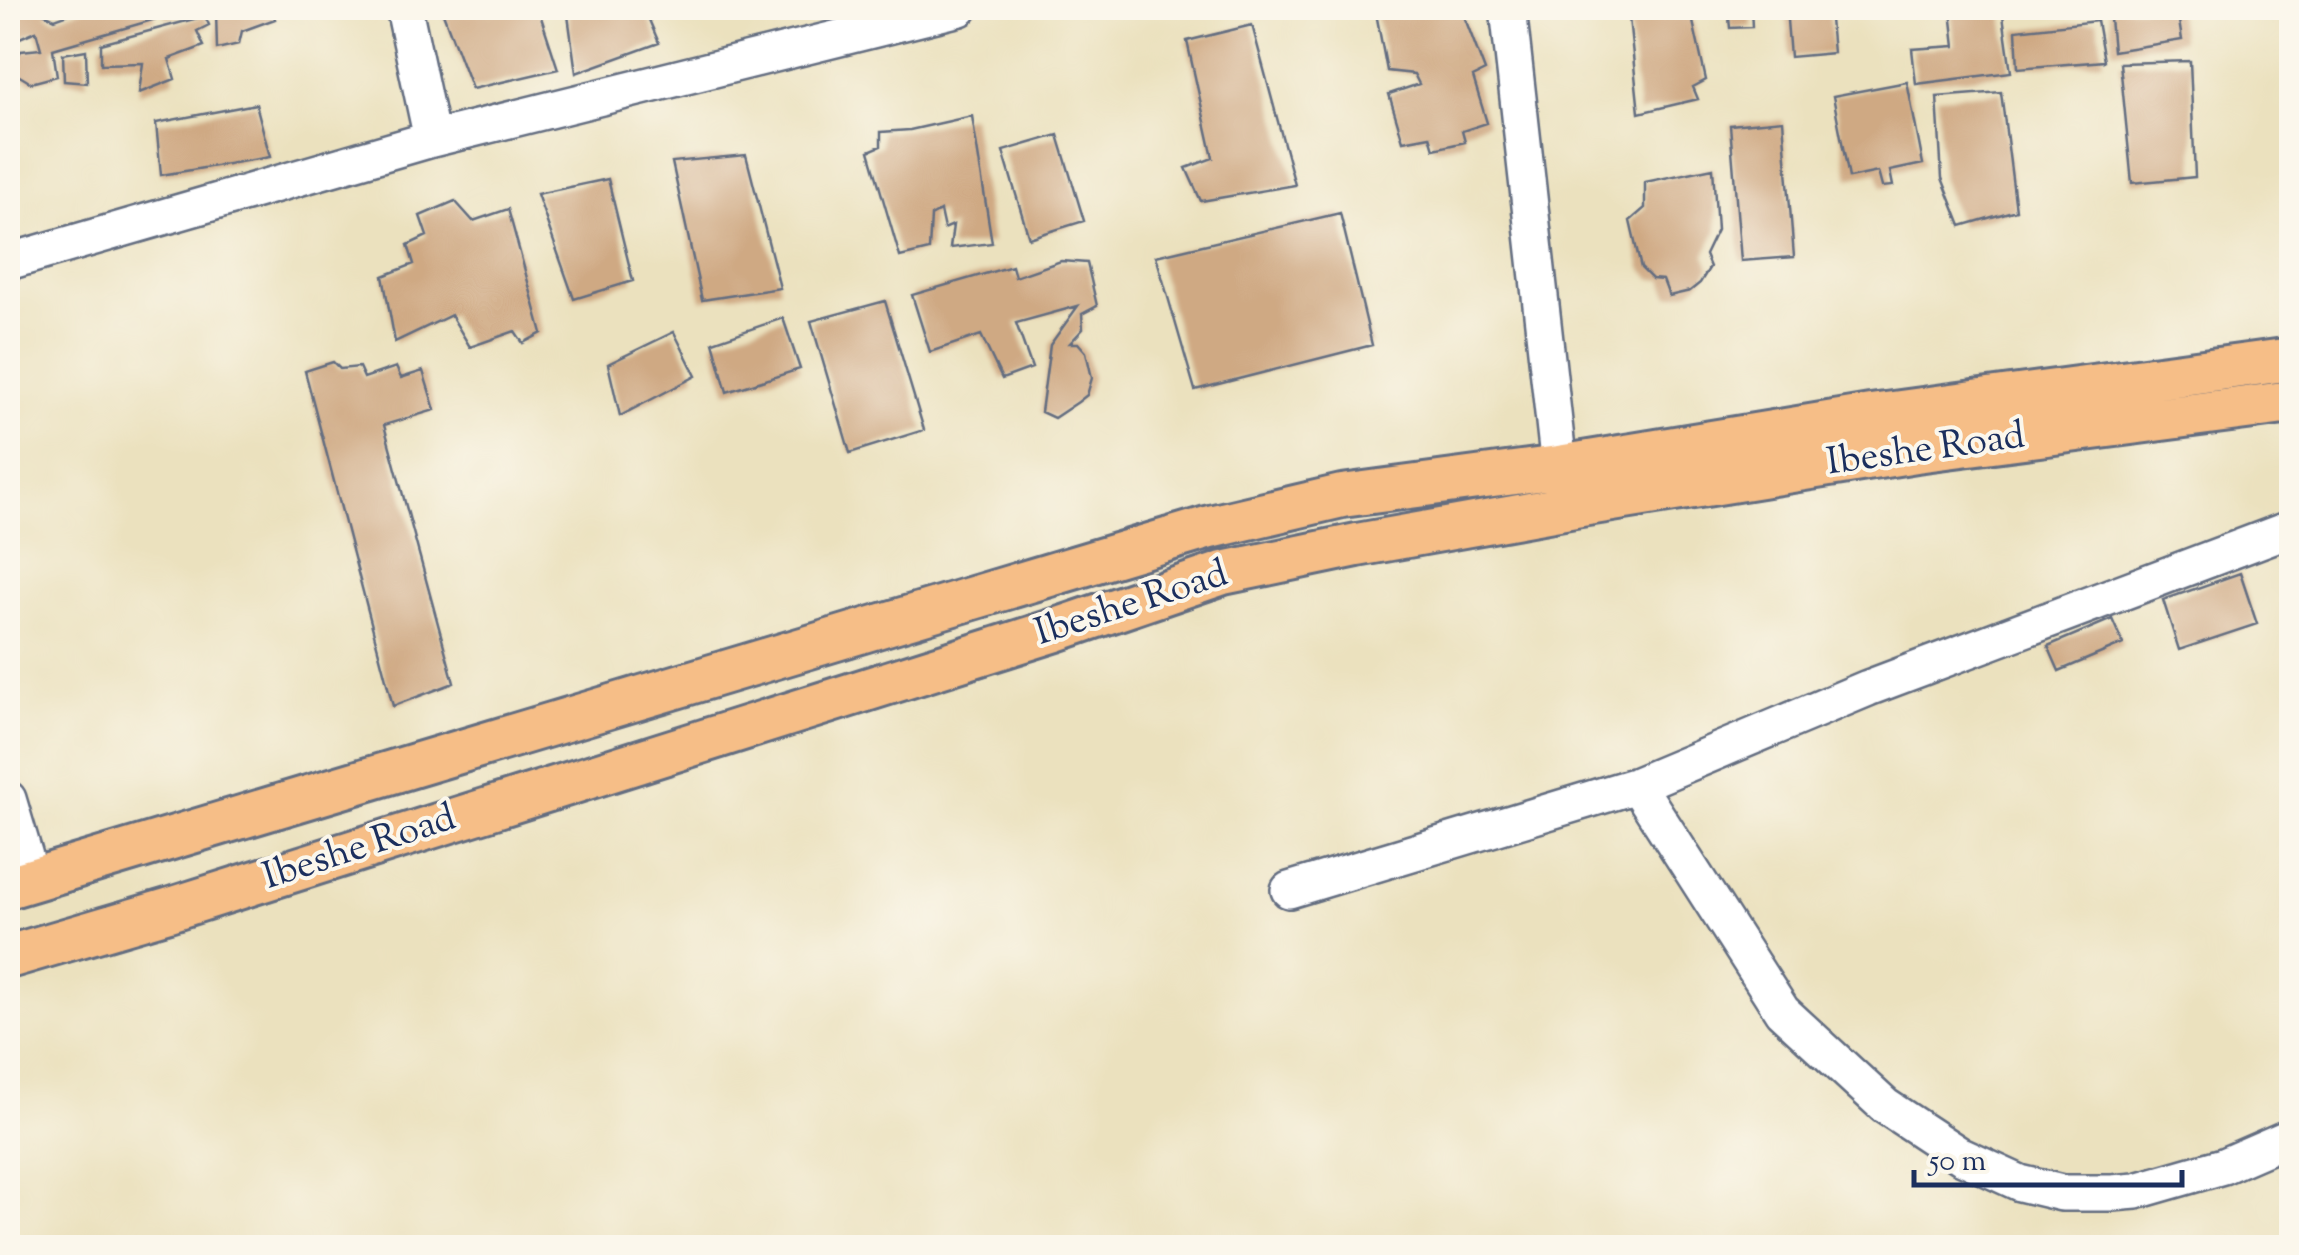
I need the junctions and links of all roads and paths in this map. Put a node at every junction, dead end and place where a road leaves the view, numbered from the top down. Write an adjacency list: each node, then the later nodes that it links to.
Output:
1 (404, 8): 4 (street)
2 (960, 8): 4 (street)
3 (1508, 8): 8 (street)
4 (432, 139): 5 (street)
5 (8, 262)
6 (2292, 358): 8 (main road, Ibeshe Road)
7 (2292, 402): 14 (main road, Ibeshe Road)
8 (1559, 466): 12 (main road, Ibeshe Road)
9 (2292, 528): 10 (street)
10 (1636, 785): 13 (street); 15 (street)
11 (8, 798): 12 (street)
12 (20, 884)
13 (1289, 890)
14 (8, 957)
15 (2292, 1136)

